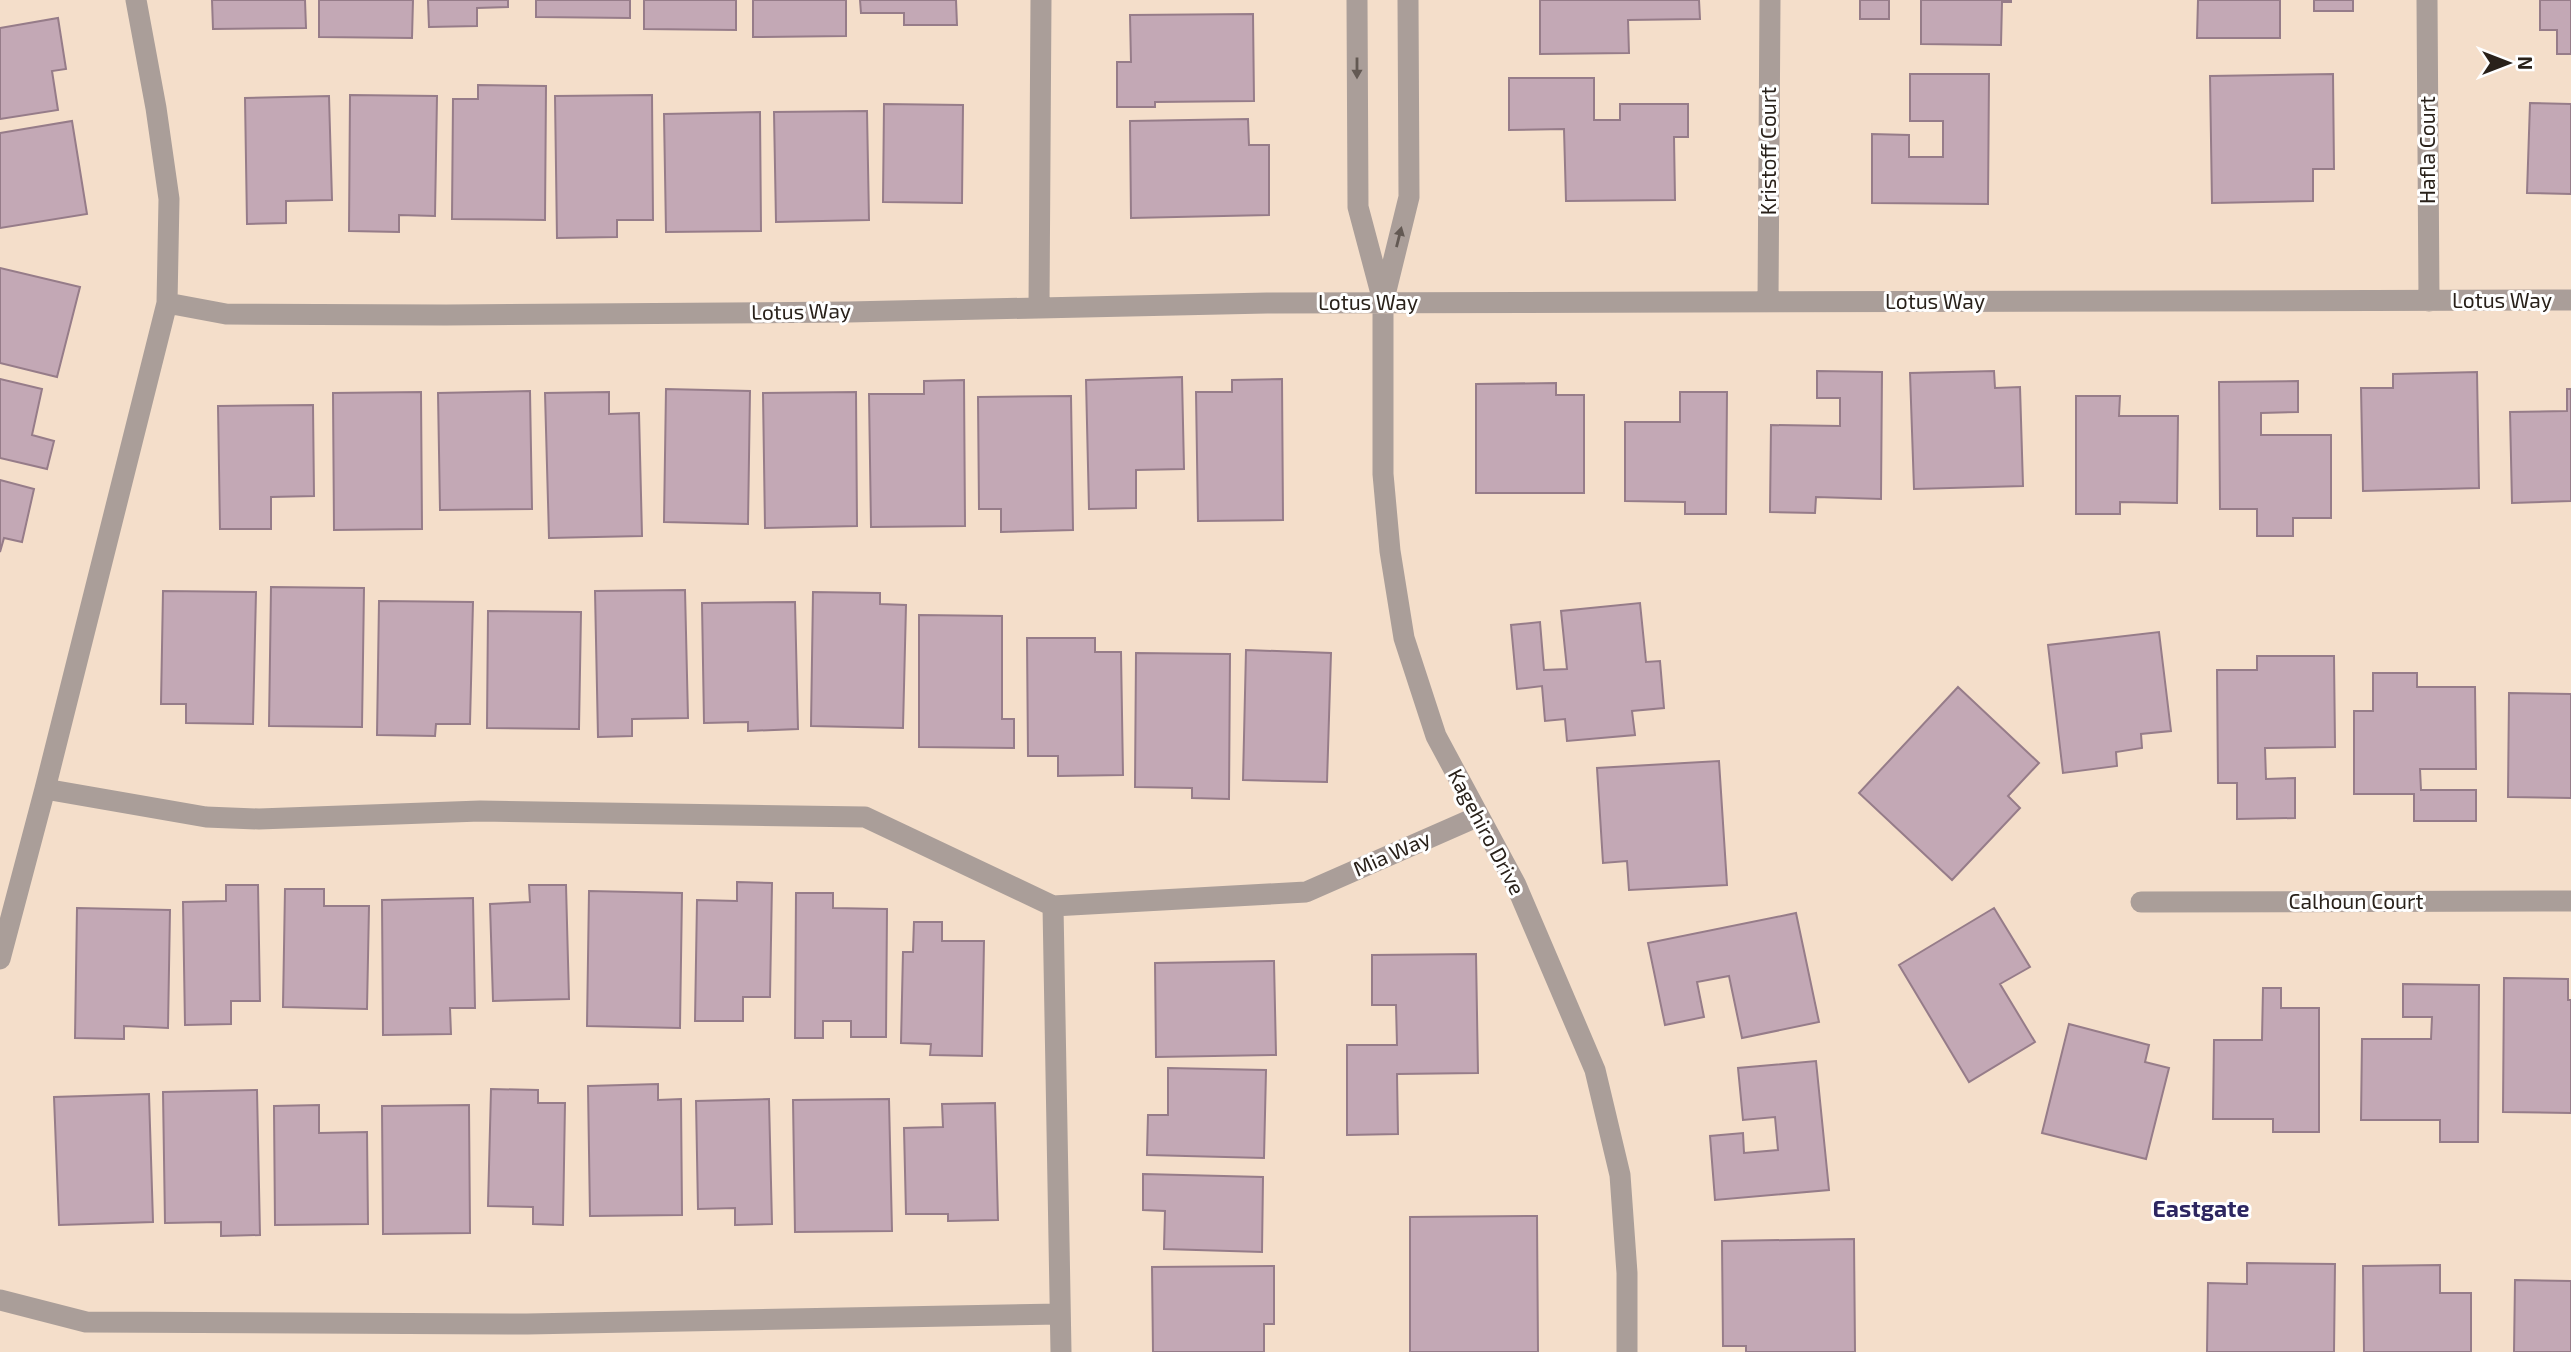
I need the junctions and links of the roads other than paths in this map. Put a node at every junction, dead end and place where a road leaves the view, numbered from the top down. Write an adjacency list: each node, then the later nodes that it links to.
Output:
1 (136, 0): 10 (street)
2 (1041, 0): 12 (street)
3 (1357, 0): 11 (street, one-way to 11)
4 (1408, 0): 11 (street, one-way to 4)
5 (1770, 0): 9 (street, Kristoff Court)
6 (2427, 0): 8 (street, Hafla Court)
7 (2571, 300): 8 (street, Lotus Way)
8 (2429, 301): 9 (street, Lotus Way)
9 (1768, 302): 11 (street, Lotus Way)
10 (167, 303): 12 (street, Lotus Way); 13 (street)
11 (1383, 303): 12 (street, Lotus Way); 14 (street, Kagehiro Drive)
12 (1039, 308)
13 (45, 789): 17 (street); 18 (street)
14 (1479, 816): 17 (street, Mia Way); 22 (street, Kagehiro Drive)
15 (2571, 901): 16 (street, Calhoun Court)
16 (2141, 902)
17 (1052, 906): 20 (street)
18 (0, 959)
19 (0, 1300): 20 (street)
20 (1060, 1314): 21 (street)
21 (1061, 1352)
22 (1628, 1352)

